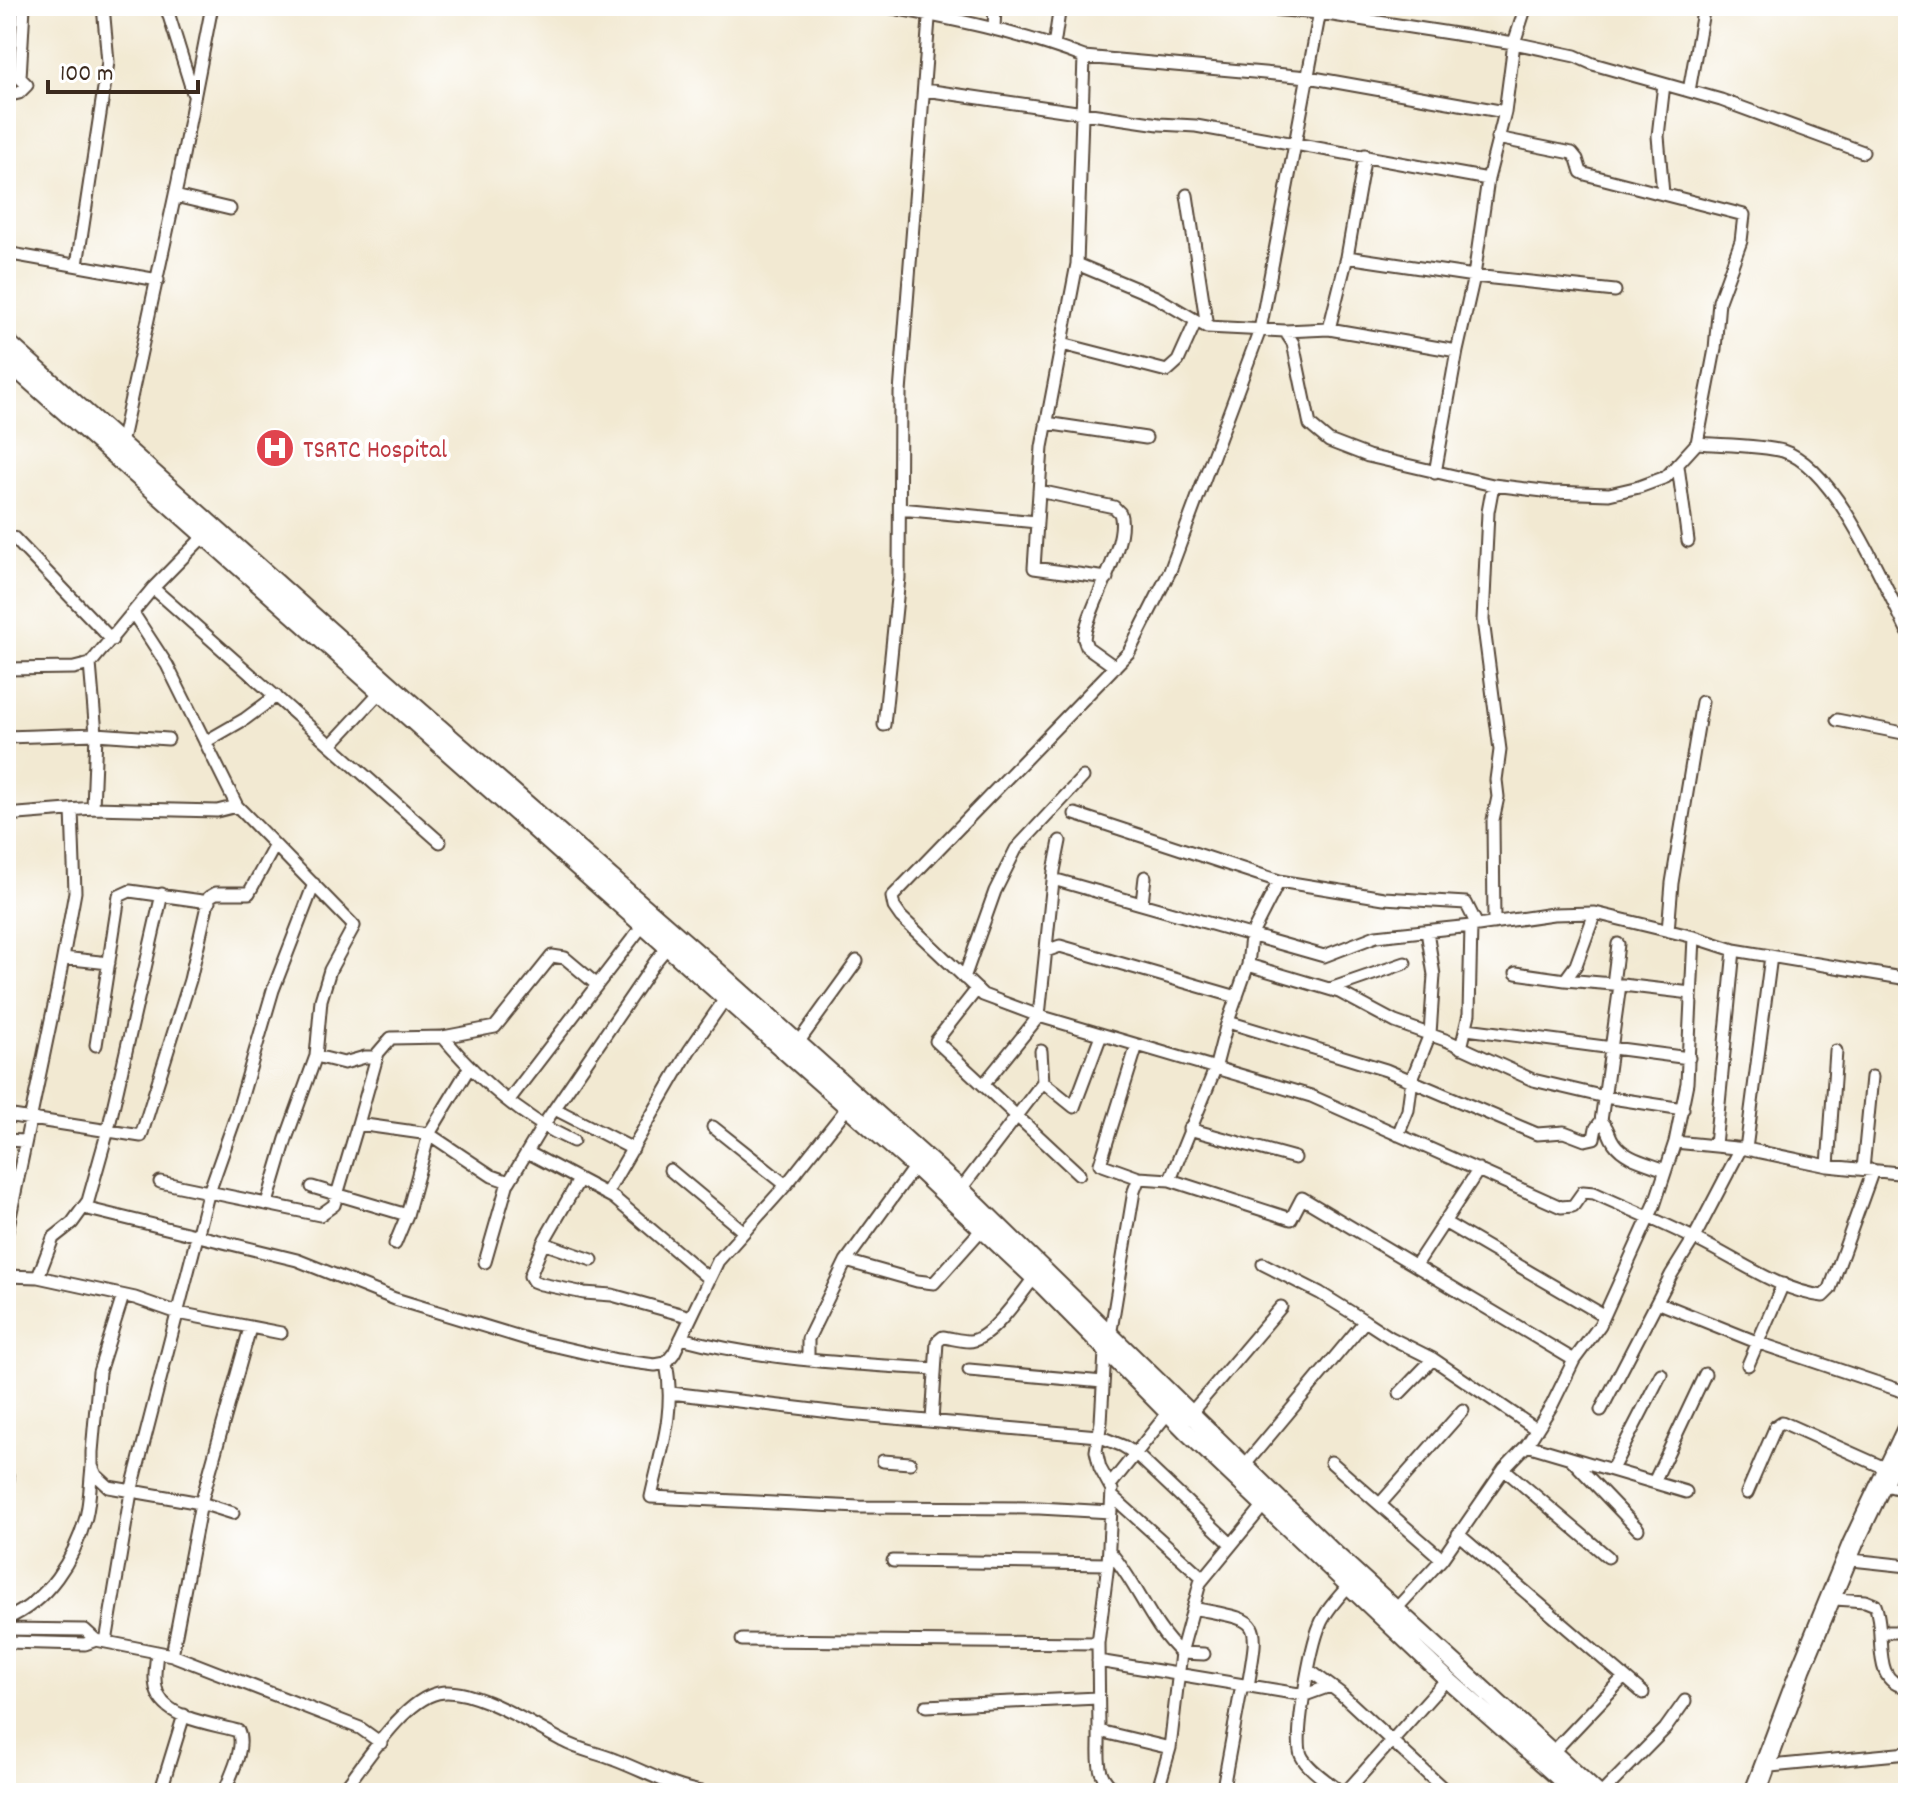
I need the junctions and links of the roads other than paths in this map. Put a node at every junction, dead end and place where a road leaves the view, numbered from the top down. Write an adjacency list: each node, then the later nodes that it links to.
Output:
1 (24, 6): 21 (street)
2 (103, 6): 37 (street)
3 (166, 6): 22 (street)
4 (212, 6): 22 (street)
5 (882, 6): 11 (street)
6 (995, 6): 13 (street)
7 (1060, 6): 15 (street)
8 (1235, 6): 12 (street)
9 (1526, 6): 14 (street)
10 (1704, 6): 20 (street)
11 (930, 10): 13 (street); 19 (street)
12 (1321, 10): 14 (street); 17 (street)
13 (994, 29): 15 (street)
14 (1514, 43): 18 (street); 23 (street)
15 (1054, 46): 16 (street)
16 (1084, 57): 17 (street); 24 (street)
17 (1308, 77): 23 (street); 26 (street)
18 (1664, 84): 20 (street); 30 (street)
19 (925, 90): 24 (street); 57 (street)
20 (1689, 91): 27 (street)
21 (6, 96)
22 (195, 97): 32 (street)
23 (1505, 112): 25 (street)
24 (1084, 113): 26 (street); 36 (street)
25 (1497, 138): 29 (street); 30 (street)
26 (1297, 145): 28 (street); 43 (street)
27 (1863, 152)
28 (1365, 155): 29 (street); 35 (street)
29 (1488, 179): 38 (street)
30 (1663, 194): 51 (street)
31 (1187, 195): 41 (street)
32 (175, 196): 33 (street); 39 (street)
33 (230, 209)
34 (6, 253): 37 (street)
35 (1347, 257): 38 (street); 42 (street)
36 (1077, 264): 41 (street); 46 (street)
37 (77, 265): 39 (street)
38 (1474, 276): 40 (street); 47 (street)
39 (158, 280): 52 (street)
40 (1615, 291)
41 (1202, 324): 43 (street); 46 (street)
42 (1329, 329): 44 (street); 47 (street)
43 (1260, 330): 44 (street); 68 (street)
44 (1285, 331): 54 (street)
45 (6, 341): 52 (highway)
46 (1062, 344): 49 (street)
47 (1457, 351): 54 (street)
48 (6, 360): 60 (highway)
49 (1046, 423): 50 (street); 56 (street)
50 (1146, 438)
51 (1697, 443): 53 (street); 65 (street)
52 (121, 444): 105 (highway)
53 (1678, 466): 55 (street); 61 (street)
54 (1435, 473): 55 (street)
55 (1493, 485): 98 (street)
56 (1039, 491): 58 (street); 62 (street)
57 (900, 509): 58 (street); 74 (street)
58 (1037, 522): 62 (street)
59 (6, 536): 66 (street)
60 (204, 536): 63 (street); 70 (highway)
61 (1688, 541)
62 (1107, 578): 68 (street)
63 (153, 588): 64 (street); 71 (street)
64 (133, 613): 66 (street); 79 (street)
65 (1908, 632)
66 (112, 640): 67 (street)
67 (90, 664): 69 (street); 75 (street)
68 (1115, 667): 116 (street)
69 (6, 669)
70 (380, 692): 80 (street); 99 (highway)
71 (276, 696): 79 (street); 80 (street)
72 (1702, 702): 102 (street)
73 (1837, 720): 76 (street)
74 (884, 725)
75 (96, 734): 77 (street); 78 (street); 83 (street)
76 (1908, 734)
77 (6, 737)
78 (168, 739)
79 (205, 742): 82 (street)
80 (331, 745): 88 (street)
81 (1083, 777): 116 (street)
82 (237, 806): 83 (street); 89 (street)
83 (93, 808): 84 (street)
84 (72, 810): 86 (street); 110 (street)
85 (1075, 814): 92 (street)
86 (6, 815)
87 (1060, 841): 91 (street)
88 (440, 842)
89 (275, 845): 93 (street); 95 (street)
90 (1145, 877): 96 (street)
91 (1053, 879): 96 (street); 108 (street)
92 (1279, 881): 100 (street); 103 (street)
93 (314, 884): 139 (street); 189 (street)
94 (162, 894): 95 (street); 112 (street); 161 (street)
95 (209, 902): 161 (street)
96 (1142, 903): 103 (street)
97 (1595, 913): 98 (street); 102 (street); 118 (street)
98 (1494, 923): 100 (street)
99 (643, 925): 105 (highway); 119 (street)
100 (1474, 926): 101 (street); 128 (street)
101 (1427, 931): 103 (street); 129 (street)
102 (1668, 931): 104 (street)
103 (1251, 936): 114 (street)
104 (1694, 937): 107 (street); 123 (street)
105 (673, 941): 125 (highway); 132 (highway); 151 (street)
106 (1618, 944): 120 (street)
107 (1734, 950): 109 (street); 168 (street)
108 (1046, 951): 124 (street); 126 (street)
109 (1771, 956): 117 (street); 169 (street)
110 (63, 958): 112 (street); 155 (street)
111 (857, 961): 132 (street)
112 (109, 963): 133 (street)
113 (1405, 963): 122 (street)
114 (1248, 965): 122 (street); 124 (street)
115 (1516, 973): 118 (street)
116 (964, 978): 121 (street)
117 (1908, 979)
118 (1565, 980): 120 (street)
119 (596, 984): 131 (street); 149 (street)
120 (1617, 984): 123 (street); 136 (street)
121 (977, 989): 126 (street); 147 (street)
122 (1330, 989): 129 (street)
123 (1691, 993): 141 (street)
124 (1237, 997): 127 (street)
125 (725, 999): 150 (highway); 170 (street)
126 (1039, 1016): 130 (street); 147 (street)
127 (1228, 1022): 143 (street); 145 (street)
128 (1467, 1029): 135 (street); 136 (street)
129 (1430, 1034): 135 (street); 145 (street)
130 (1101, 1035): 134 (street); 146 (street)
131 (443, 1037): 140 (street); 142 (street)
132 (797, 1044): 173 (highway)
133 (96, 1045)
134 (1137, 1045): 143 (street); 181 (street)
135 (1461, 1048): 148 (street)
136 (1613, 1049): 141 (street); 148 (street)
137 (1041, 1051): 146 (street)
138 (1836, 1051): 174 (street)
139 (316, 1056): 140 (street); 192 (street)
140 (377, 1057): 157 (street)
141 (1689, 1058): 152 (street)
142 (469, 1068): 149 (street); 162 (street)
143 (1215, 1069): 160 (street); 163 (street)
144 (1872, 1077): 178 (street)
145 (1412, 1079): 156 (street); 163 (street)
146 (1043, 1082): 154 (street)
147 (984, 1084): 154 (street)
148 (1605, 1097): 152 (street); 156 (street)
149 (509, 1100): 158 (street)
150 (847, 1108): 173 (highway); 186 (street)
151 (555, 1109): 158 (street); 170 (street)
152 (1683, 1109): 167 (street)
153 (6, 1115): 155 (street)
154 (1019, 1116): 179 (street); 188 (street)
155 (29, 1120): 161 (street); 165 (street)
156 (1601, 1121): 177 (street)
157 (358, 1124): 162 (street); 191 (street)
158 (542, 1127): 166 (street); 171 (street)
159 (713, 1127): 186 (street)
160 (1189, 1129): 172 (street); 183 (street)
161 (108, 1130): 193 (street)
162 (429, 1134): 185 (street); 194 (street)
163 (1398, 1135): 175 (street)
164 (6, 1140): 165 (street)
165 (24, 1141): 200 (street)
166 (573, 1141)
167 (1675, 1142): 168 (street); 177 (street)
168 (1715, 1145): 169 (street)
169 (1744, 1148): 174 (street); 201 (street)
170 (633, 1149): 190 (street)
171 (529, 1153): 182 (street); 185 (street)
172 (1295, 1158)
173 (919, 1160): 188 (highway); 197 (highway); 205 (street)
174 (1828, 1166): 178 (street)
175 (1479, 1169): 195 (street); 196 (street)
176 (670, 1170): 198 (street)
177 (1665, 1170): 195 (street)
178 (1868, 1170): 180 (street); 213 (street)
179 (1079, 1174)
180 (1908, 1174)
181 (1139, 1178): 183 (street); 225 (street)
182 (579, 1180): 190 (street); 202 (street)
183 (1170, 1180): 208 (street)
184 (160, 1182): 189 (street)
185 (508, 1182): 206 (street)
186 (786, 1185): 198 (street)
187 (312, 1187): 191 (street)
188 (961, 1189): 225 (highway)
189 (209, 1193): 192 (street); 199 (street)
190 (606, 1194): 212 (street)
191 (337, 1195): 192 (street); 194 (street)
192 (267, 1203)
193 (84, 1208): 199 (street); 210 (street)
194 (407, 1215): 203 (street)
195 (1647, 1217): 201 (street); 218 (street)
196 (1444, 1222): 208 (street); 218 (street)
197 (982, 1229): 205 (street); 211 (highway)
198 (743, 1231): 212 (street)
199 (198, 1234): 217 (street); 229 (street)
200 (6, 1236)
201 (1694, 1238): 213 (street); 215 (street)
202 (543, 1243): 204 (street); 219 (street)
203 (395, 1244)
204 (592, 1260)
205 (846, 1261): 227 (street)
206 (485, 1262)
207 (1263, 1264): 220 (street)
208 (1416, 1265): 228 (street)
209 (6, 1276): 210 (street)
210 (38, 1277): 214 (street)
211 (1034, 1278): 225 (highway); 231 (street)
212 (709, 1279): 219 (street)
213 (1783, 1284): 224 (street)
214 (123, 1296): 217 (street); 253 (street)
215 (1657, 1302): 224 (street); 241 (street)
216 (1281, 1307): 239 (street)
217 (178, 1313): 221 (street); 263 (street)
218 (1603, 1315): 228 (street)
219 (691, 1317): 223 (street)
220 (1365, 1321): 226 (street); 254 (street)
221 (250, 1328): 222 (street); 267 (street)
222 (281, 1333)
223 (681, 1338): 227 (street); 229 (street)
224 (1759, 1343): 230 (street); 238 (street)
225 (1108, 1344): 235 (street); 239 (highway)
226 (1433, 1359): 237 (street); 244 (street)
227 (808, 1360): 231 (street)
228 (1574, 1360): 244 (street)
229 (666, 1363): 236 (street)
230 (1748, 1365)
231 (934, 1369): 243 (street)
232 (969, 1370): 235 (street)
233 (1661, 1374): 257 (street)
234 (1705, 1374): 259 (street)
235 (1103, 1382): 245 (street)
236 (671, 1393): 243 (street); 270 (street)
237 (1400, 1393)
238 (1908, 1393)
239 (1178, 1410): 248 (street); 254 (highway); 269 (highway)
240 (1463, 1410): 268 (street)
241 (1601, 1410)
242 (1908, 1418): 255 (street)
243 (932, 1421): 245 (street)
244 (1536, 1429): 247 (street)
245 (1098, 1436): 248 (street); 261 (street)
246 (1908, 1438): 260 (street)
247 (1527, 1445): 249 (street); 256 (street)
248 (1136, 1454): 261 (street); 274 (street)
249 (1571, 1458): 257 (street); 272 (street)
250 (883, 1461): 252 (street)
251 (1331, 1462): 268 (street)
252 (910, 1463)
253 (92, 1466): 263 (street); 286 (street)
254 (1244, 1466): 285 (highway)
255 (1885, 1468): 265 (street); 330 (street)
256 (1504, 1469): 273 (street); 276 (street)
257 (1612, 1469): 259 (street)
258 (8, 1478): 266 (street)
259 (1654, 1482): 264 (street)
260 (1886, 1485): 262 (street); 278 (street)
261 (1112, 1490): 270 (street); 281 (street)
262 (1908, 1491)
263 (131, 1492): 267 (street); 291 (street)
264 (1686, 1492)
265 (1747, 1493)
266 (6, 1494)
267 (201, 1503): 271 (street); 297 (street)
268 (1380, 1504): 277 (street)
269 (1264, 1505): 274 (street); 282 (highway)
270 (1111, 1512): 275 (street)
271 (233, 1513)
272 (1638, 1529)
273 (1458, 1534): 277 (street); 301 (street)
274 (1231, 1544): 281 (street)
275 (1109, 1557): 279 (street); 293 (street); 295 (street)
276 (1608, 1557)
277 (1442, 1559): 285 (street)
278 (1852, 1560): 280 (street); 283 (street)
279 (893, 1561)
280 (1908, 1566)
281 (1203, 1578): 284 (street)
282 (1349, 1585): 299 (street); 302 (highway)
283 (1835, 1599): 288 (street); 318 (street)
284 (1193, 1608): 295 (street); 303 (street)
285 (1396, 1609): 316 (highway)
286 (6, 1619)
287 (6, 1629): 291 (street)
288 (1880, 1632): 289 (street); 305 (street)
289 (1908, 1632)
290 (742, 1640): 293 (street)
291 (101, 1641): 292 (street); 294 (street)
292 (6, 1642)
293 (1098, 1643): 298 (street)
294 (157, 1652): 297 (street); 311 (street)
295 (1181, 1653): 296 (street); 300 (street)
296 (1204, 1654)
297 (172, 1655): 313 (street)
298 (1098, 1661): 300 (street); 308 (street)
299 (1309, 1670): 304 (street); 307 (street)
300 (1178, 1674): 303 (street); 315 (street)
301 (1624, 1677): 306 (street); 316 (street)
302 (1447, 1679): 314 (street); 319 (highway)
303 (1245, 1685): 307 (street); 326 (street)
304 (1330, 1686): 307 (street); 314 (street)
305 (1908, 1687)
306 (1643, 1693)
307 (1305, 1695): 327 (street)
308 (1098, 1698): 310 (street); 312 (street)
309 (1685, 1701): 329 (street)
310 (926, 1706)
311 (184, 1715): 320 (street); 321 (street)
312 (1099, 1731): 315 (street); 324 (street)
313 (375, 1738): 322 (street); 323 (street)
314 (1393, 1742): 327 (street); 328 (street)
315 (1170, 1748): 325 (street)
316 (1552, 1753): 329 (highway)
317 (1908, 1753): 318 (street)
318 (1771, 1766): 331 (street)
319 (1571, 1792)
320 (160, 1793)
321 (224, 1793)
322 (341, 1793)
323 (707, 1793)
324 (1119, 1793)
325 (1157, 1793)
326 (1222, 1793)
327 (1343, 1793)
328 (1448, 1793)
329 (1599, 1793)
330 (1750, 1793)
331 (1760, 1793)

